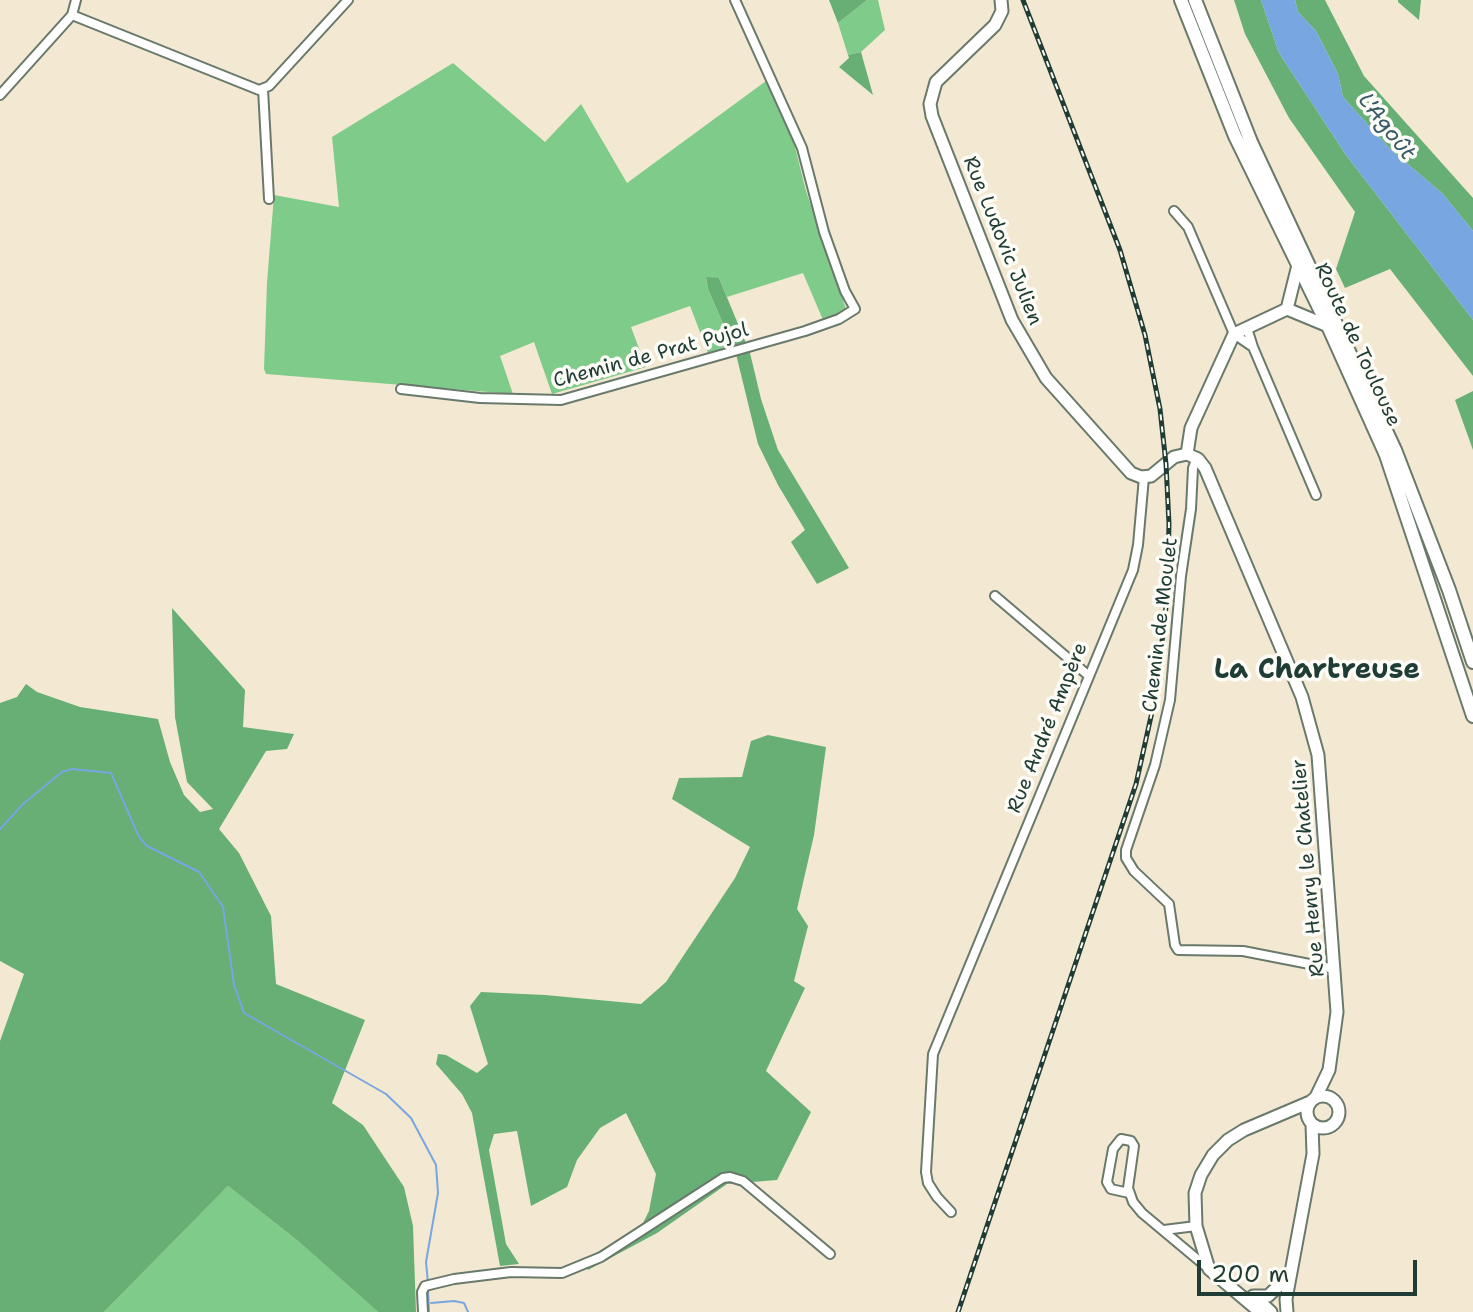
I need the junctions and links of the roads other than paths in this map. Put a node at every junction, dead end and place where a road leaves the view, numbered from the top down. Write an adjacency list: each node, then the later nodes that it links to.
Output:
1 (76, 0): 7 (street)
2 (348, 0): 8 (street)
3 (735, 0): 18 (street, Chemin de Prat Pujol)
4 (1001, 0): 20 (main road, Rue Ludovic Julien)
5 (1181, 0): 12 (main road, Route de Toulouse)
6 (1195, 0): 23 (main road, Route de Toulouse)
7 (72, 15): 8 (street); 9 (street)
8 (263, 89): 10 (street)
9 (0, 95)
10 (269, 199)
11 (1174, 211): 16 (street)
12 (1298, 265): 13 (main road); 14 (main road, Route de Toulouse)
13 (1287, 309): 14 (main road); 15 (main road)
14 (1328, 326): 25 (main road, Route de Toulouse)
15 (1247, 328): 16 (main road); 17 (street)
16 (1234, 334): 17 (street); 19 (main road)
17 (1253, 347): 21 (street)
18 (401, 389)
19 (1192, 456): 20 (main road); 26 (main road, Rue Henry le Chatelier); 26 (street, Chemin de Moulet)
20 (1144, 477): 24 (street, Rue André Ampère)
21 (1316, 495)
22 (995, 596): 24 (street)
23 (1473, 662)
24 (1089, 676): 35 (street, Rue André Ampère)
25 (1473, 716)
26 (1335, 969): 27 (main road, Rue Henry le Chatelier)
27 (1329, 1070): 28 (main road, Rue Henry le Chatelier); 29 (main road, Rue Henry le Chatelier)
28 (1313, 1100): 29 (main road); 30 (main road); 31 (main road)
29 (1335, 1101): 32 (main road)
30 (1287, 1114): 31 (main road); 36 (main road)
31 (1310, 1122): 32 (main road); 33 (main road)
32 (1329, 1128): 33 (main road)
33 (1313, 1154): 42 (main road)
34 (1129, 1193): 34 (street); 37 (street)
35 (951, 1212)
36 (1196, 1226): 37 (street); 38 (main road)
37 (1164, 1230): 39 (street)
38 (1202, 1245): 39 (street); 41 (main road); 44 (main road)
39 (1185, 1249): 41 (street)
40 (830, 1254): 45 (street)
41 (1209, 1269): 44 (main road)
42 (1290, 1275): 43 (main road); 44 (main road)
43 (1287, 1306): 44 (main road)
44 (1263, 1307)
45 (423, 1312)

